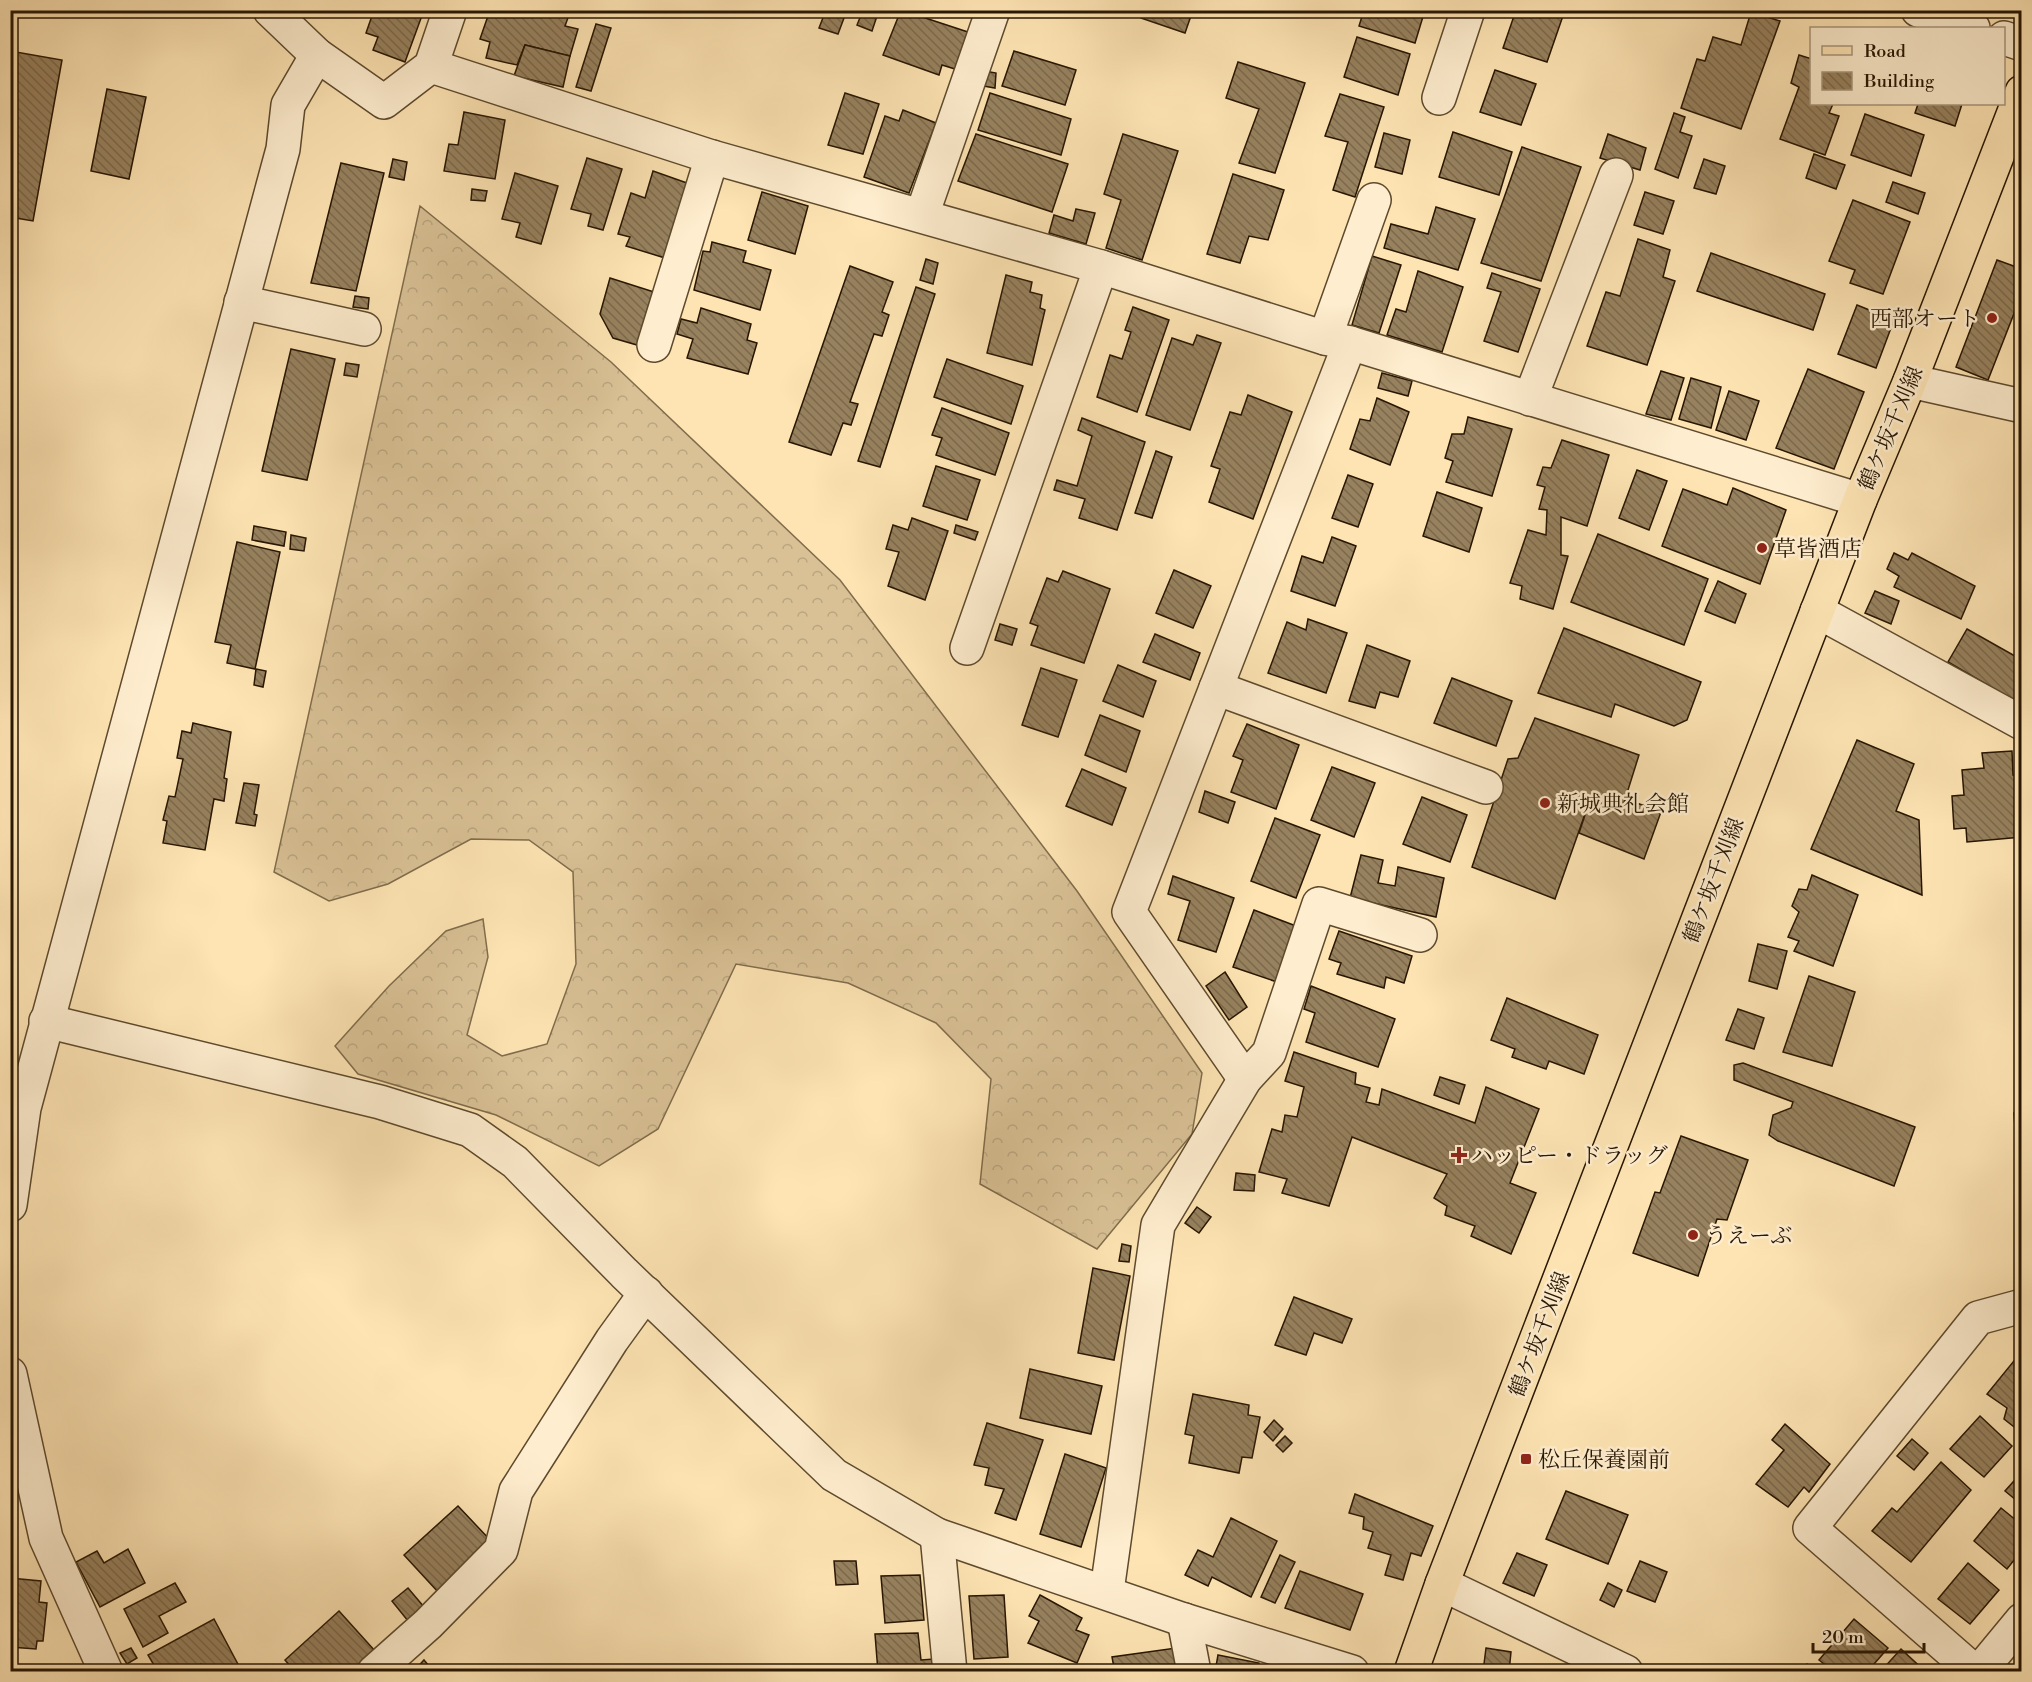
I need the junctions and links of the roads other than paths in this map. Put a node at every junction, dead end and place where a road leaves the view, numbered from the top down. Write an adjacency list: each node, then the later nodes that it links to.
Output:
1 (270, 10): 9 (street)
2 (450, 10): 10 (street)
3 (993, 10): 16 (street)
4 (1468, 10): 12 (street)
5 (1918, 10): 6 (street)
6 (1970, 27)
7 (2005, 38): 8 (street)
8 (2022, 44)
9 (317, 55): 10 (street); 18 (street)
10 (431, 66): 13 (street)
11 (2022, 92): 22 (main road, 鶴ケ坂千刈線)
12 (1439, 98)
13 (712, 157): 16 (street); 21 (street)
14 (1616, 175): 23 (street)
15 (1374, 200): 20 (street)
16 (922, 215): 17 (street)
17 (1101, 267): 20 (street); 27 (street)
18 (241, 302): 19 (street); 32 (street)
19 (364, 329)
20 (1337, 341): 23 (street); 28 (street)
21 (654, 345)
22 (1910, 381): 24 (street); 25 (main road, 鶴ケ坂千刈線)
23 (1530, 399): 25 (street)
24 (2022, 406)
25 (1860, 500): 26 (main road, 鶴ケ坂千刈線)
26 (1817, 611): 29 (street); 39 (main road, 鶴ケ坂千刈線)
27 (967, 648)
28 (1216, 688): 30 (street); 33 (street)
29 (2022, 723)
30 (1486, 787)
31 (1420, 935): 33 (street)
32 (46, 1021): 34 (street); 35 (street)
33 (1245, 1079): 40 (street)
34 (10, 1205)
35 (646, 1293): 38 (street); 44 (street)
36 (2022, 1306): 50 (street)
37 (10, 1374): 43 (street)
38 (937, 1535): 40 (street); 45 (street)
39 (1442, 1584): 48 (main road, 鶴ケ坂千刈線); 49 (street)
40 (1107, 1591): 41 (street)
41 (1184, 1620): 46 (street); 47 (street)
42 (2022, 1620): 50 (street)
43 (106, 1671)
44 (374, 1671)
45 (951, 1671)
46 (1194, 1671)
47 (1352, 1671)
48 (1411, 1671)
49 (1626, 1671)
50 (1977, 1671)

